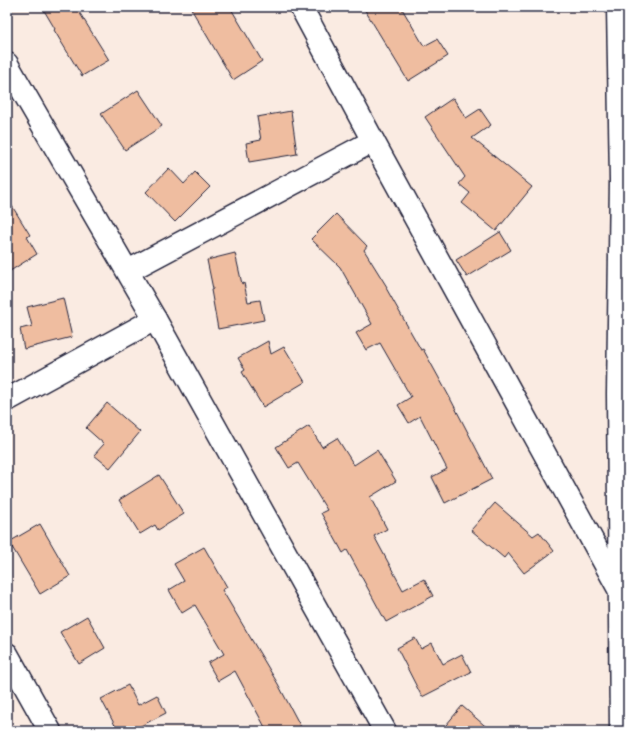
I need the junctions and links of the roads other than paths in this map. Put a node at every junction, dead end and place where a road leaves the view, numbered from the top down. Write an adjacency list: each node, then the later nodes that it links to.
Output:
1 (301, 7): 4 (street)
2 (618, 7): 8 (street)
3 (7, 64): 5 (street)
4 (373, 141): 5 (street); 9 (street)
5 (128, 271): 6 (street)
6 (155, 320): 7 (street); 12 (street)
7 (7, 400)
8 (623, 402): 9 (street)
9 (620, 591): 13 (street)
10 (7, 654): 11 (street)
11 (50, 731)
12 (385, 731)
13 (621, 731)

